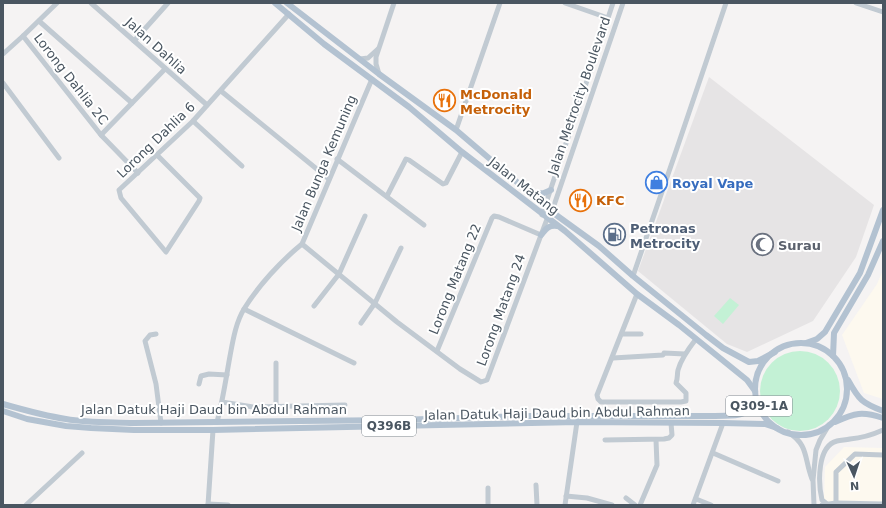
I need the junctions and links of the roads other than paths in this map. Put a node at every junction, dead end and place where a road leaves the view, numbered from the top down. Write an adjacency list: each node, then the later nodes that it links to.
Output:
1 (57, 3): 16 (street)
2 (91, 3): 18 (street, Jalan Dahlia)
3 (167, 3): 18 (street)
4 (275, 3): 14 (main road, Jalan Matang)
5 (287, 3): 21 (main road, Jalan Matang)
6 (394, 3): 19 (street)
7 (500, 3): 30 (street)
8 (565, 3): 15 (street)
9 (614, 3): 15 (street, Jalan Metrocity Boulevard)
10 (623, 3): 33 (street, Jalan Metrocity Boulevard)
11 (726, 3): 56 (street)
12 (856, 3): 13 (street)
13 (883, 12)
14 (288, 14): 24 (main road, Jalan Matang); 26 (street, Lorong Dahlia 6)
15 (608, 18): 32 (street, Jalan Metrocity Boulevard)
16 (39, 21): 17 (street); 27 (street)
17 (23, 36): 20 (street); 31 (street, Lorong Dahlia 2C)
18 (134, 41): 22 (street, Jalan Dahlia)
19 (378, 49): 21 (street); 23 (street)
20 (3, 54)
21 (360, 60): 23 (main road, Jalan Matang)
22 (165, 69): 27 (street); 28 (street, Jalan Dahlia)
23 (379, 74): 30 (main road, Jalan Matang)
24 (372, 79): 34 (main road, Jalan Matang); 37 (street, Jalan Bunga Kemuning)
25 (3, 83): 36 (street)
26 (221, 91): 28 (street, Lorong Dahlia 6); 40 (street)
27 (132, 103): 31 (street)
28 (207, 105): 29 (street, Lorong Dahlia 6)
29 (193, 121): 35 (street, Lorong Dahlia 6); 38 (street)
30 (456, 130): 42 (main road, Jalan Matang)
31 (101, 135): 39 (street, Lorong Dahlia 2C)
32 (566, 143): 33 (street); 41 (street, Jalan Metrocity Boulevard)
33 (573, 146): 46 (street, Jalan Metrocity Boulevard)
34 (462, 152): 43 (street); 48 (main road, Jalan Matang)
35 (158, 156): 39 (street, Lorong Dahlia 6); 39 (street, Lorong Dahlia 6)
36 (59, 158)
37 (337, 159): 40 (street, Jalan Bunga Kemuning); 43 (street)
38 (242, 166)
39 (138, 173)
40 (329, 179): 53 (street, Jalan Bunga Kemuning)
41 (551, 190): 42 (main road); 44 (street, Jalan Metrocity Boulevard)
42 (532, 194): 44 (main road, Jalan Matang)
43 (387, 196): 49 (street)
44 (546, 206): 46 (main road, Jalan Matang); 48 (street, Jalan Metrocity Boulevard)
45 (883, 210): 66 (main road)
46 (552, 212): 48 (street, Jalan Metrocity Boulevard); 56 (main road, Jalan Matang)
47 (365, 216): 55 (street)
48 (546, 218): 50 (main road, Jalan Matang); 51 (street, Lorong Matang 24)
49 (424, 225)
50 (557, 226): 51 (main road); 57 (main road, Jalan Matang)
51 (541, 235): 67 (street, Lorong Matang 22); 67 (street, Lorong Matang 24)
52 (883, 241): 70 (main road)
53 (302, 244): 55 (street); 60 (street, Jalan Bunga Kemuning)
54 (401, 248): 58 (street)
55 (339, 274): 58 (street); 59 (street)
56 (633, 276): 68 (main road, Jalan Matang)
57 (638, 294): 63 (street); 65 (main road, Jalan Matang)
58 (375, 303): 61 (street); 67 (street)
59 (314, 306)
60 (244, 309): 73 (street); 74 (street, Jalan Bunga Kemuning)
61 (361, 323)
62 (156, 334): 88 (street)
63 (623, 334): 64 (street); 71 (street)
64 (641, 334)
65 (696, 339): 69 (street); 77 (main road, Jalan Matang)
66 (804, 343): 68 (main road, Q309-1A); 70 (main road, Q309-1A)
67 (437, 351)
68 (775, 352): 77 (main road, Q309-1A)
69 (685, 354): 71 (street); 71 (street)
70 (833, 356): 75 (main road, Q309-1A)
71 (613, 358)
72 (276, 363): 82 (street)
73 (354, 363)
74 (227, 375): 76 (street); 78 (street, Jalan Bunga Kemuning)
75 (846, 377): 84 (main road); 91 (main road, Q309-1A)
76 (199, 384)
77 (755, 391): 79 (main road, Q309-1A)
78 (222, 402): 82 (street); 86 (street, Jalan Bunga Kemuning)
79 (757, 402): 86 (main road, Jalan Datuk Haji Daud bin Abdul Rahman); 92 (main road, Q309-1A)
80 (3, 404): 88 (main road, Jalan Datuk Haji Daud bin Abdul Rahman)
81 (345, 405): 82 (street)
82 (276, 407)
83 (3, 411): 93 (main road, Jalan Datuk Haji Daud bin Abdul Rahman / Q396B)
84 (883, 411)
85 (883, 418): 91 (main road)
86 (217, 422): 88 (main road, Jalan Datuk Haji Daud bin Abdul Rahman)
87 (577, 422): 89 (main road, Jalan Datuk Haji Daud bin Abdul Rahman / Q396B); 93 (main road, Jalan Datuk Haji Daud bin Abdul Rahman / Q396B); 105 (street)
88 (161, 423)
89 (671, 423): 90 (main road, Jalan Datuk Haji Daud bin Abdul Rahman / Q396B); 97 (street)
90 (723, 423): 92 (main road, Jalan Datuk Haji Daud bin Abdul Rahman / Q396B); 99 (street)
91 (831, 424): 95 (main road, Q309-1A); 101 (street)
92 (777, 428): 95 (main road, Q309-1A)
93 (213, 430): 109 (street)
94 (883, 430): 122 (street)
95 (788, 432): 101 (street)
96 (605, 440): 97 (street)
97 (656, 440): 118 (street)
98 (82, 453): 111 (street)
99 (713, 453): 102 (street); 107 (street)
100 (883, 455): 108 (street)
101 (813, 480): 121 (street)
102 (778, 481)
103 (536, 485): 114 (street)
104 (488, 488): 113 (street)
105 (566, 496): 115 (street); 116 (street)
106 (626, 498): 117 (street)
107 (696, 499): 119 (street); 120 (street)
108 (836, 503): 110 (street); 122 (street)
109 (208, 504): 112 (street)
110 (883, 504)
111 (26, 505)
112 (228, 505)
113 (488, 505)
114 (537, 505)
115 (565, 505)
116 (612, 505)
117 (635, 505)
118 (640, 505)
119 (693, 505)
120 (711, 505)
121 (814, 505)
122 (825, 505)

